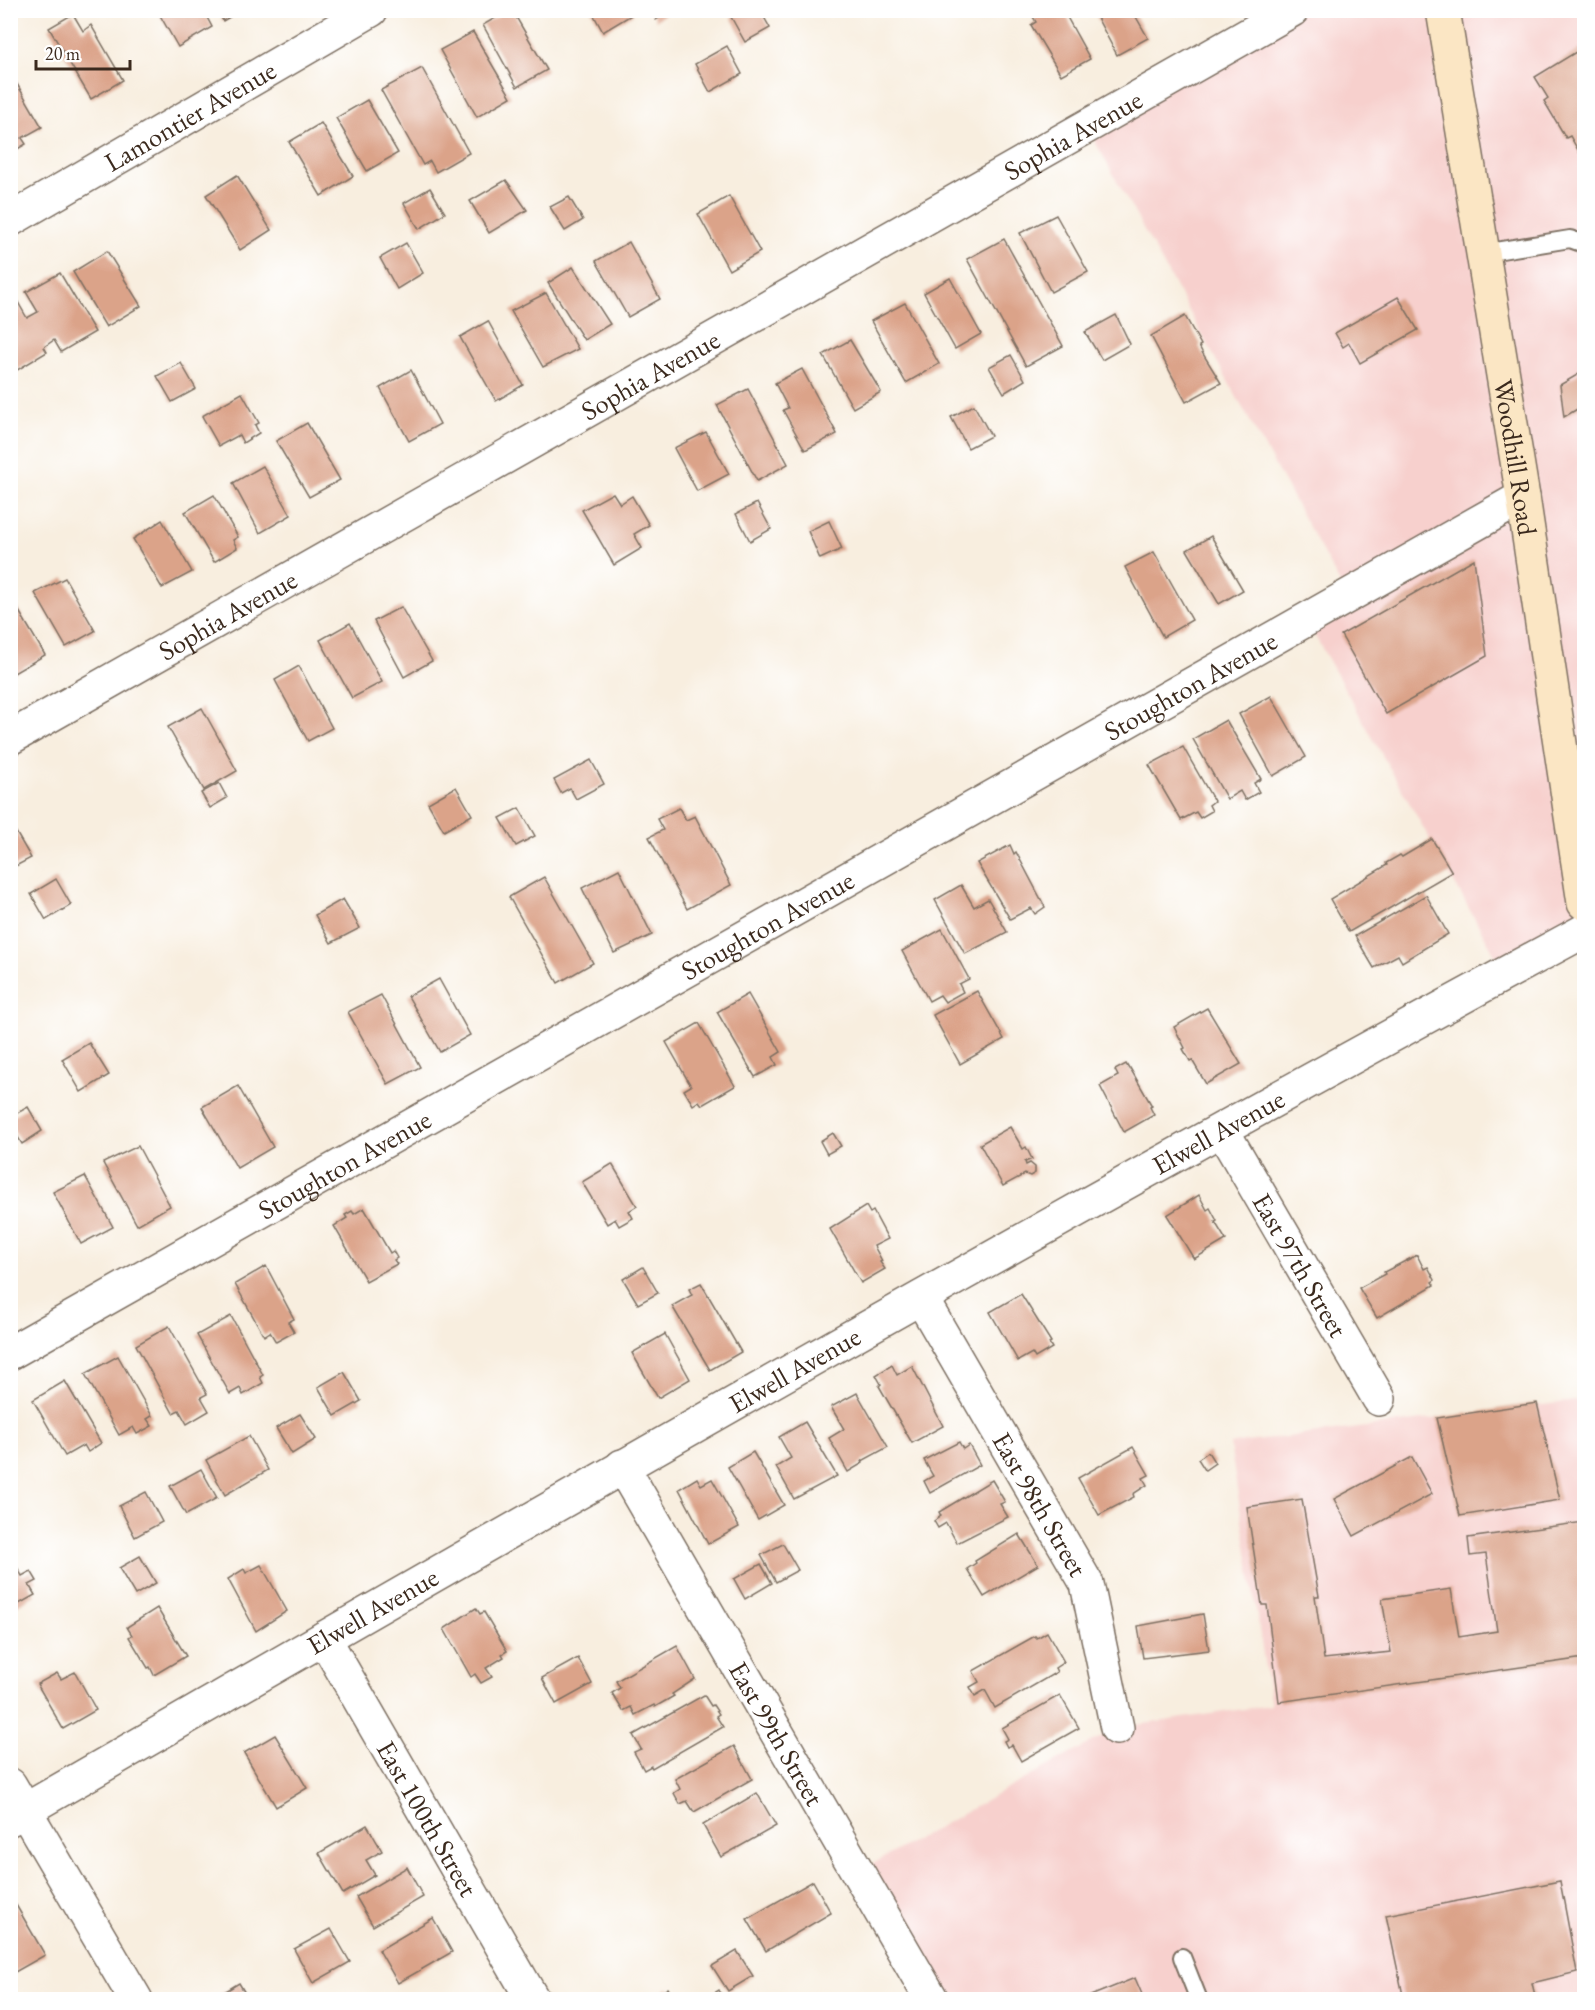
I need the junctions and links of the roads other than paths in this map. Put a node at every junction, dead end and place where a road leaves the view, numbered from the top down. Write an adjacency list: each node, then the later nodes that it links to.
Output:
1 (1292, 10): 8 (street, Sophia Avenue)
2 (1443, 10): 6 (main road, Woodhill Road)
3 (368, 11): 4 (street, Lamontier Avenue)
4 (10, 220)
5 (1584, 244): 6 (lane)
6 (1483, 254): 7 (main road, Woodhill Road)
7 (1523, 497): 9 (main road, Woodhill Road); 13 (street, Stoughton Avenue)
8 (10, 738)
9 (1584, 903)
10 (1584, 931): 11 (street, Elwell Avenue)
11 (1222, 1130): 12 (street, Elwell Avenue); 14 (street, East 97th Street)
12 (921, 1298): 15 (street, Elwell Avenue); 17 (street, East 98th Street)
13 (10, 1353)
14 (1379, 1399)
15 (622, 1466): 16 (street, Elwell Avenue); 22 (street, East 99th Street)
16 (324, 1638): 18 (street, Elwell Avenue); 21 (street, East 100th Street)
17 (1117, 1728)
18 (15, 1805): 20 (street)
19 (1182, 1957): 23 (lane)
20 (135, 2000)
21 (533, 2000)
22 (932, 2000)
23 (1199, 2000)

